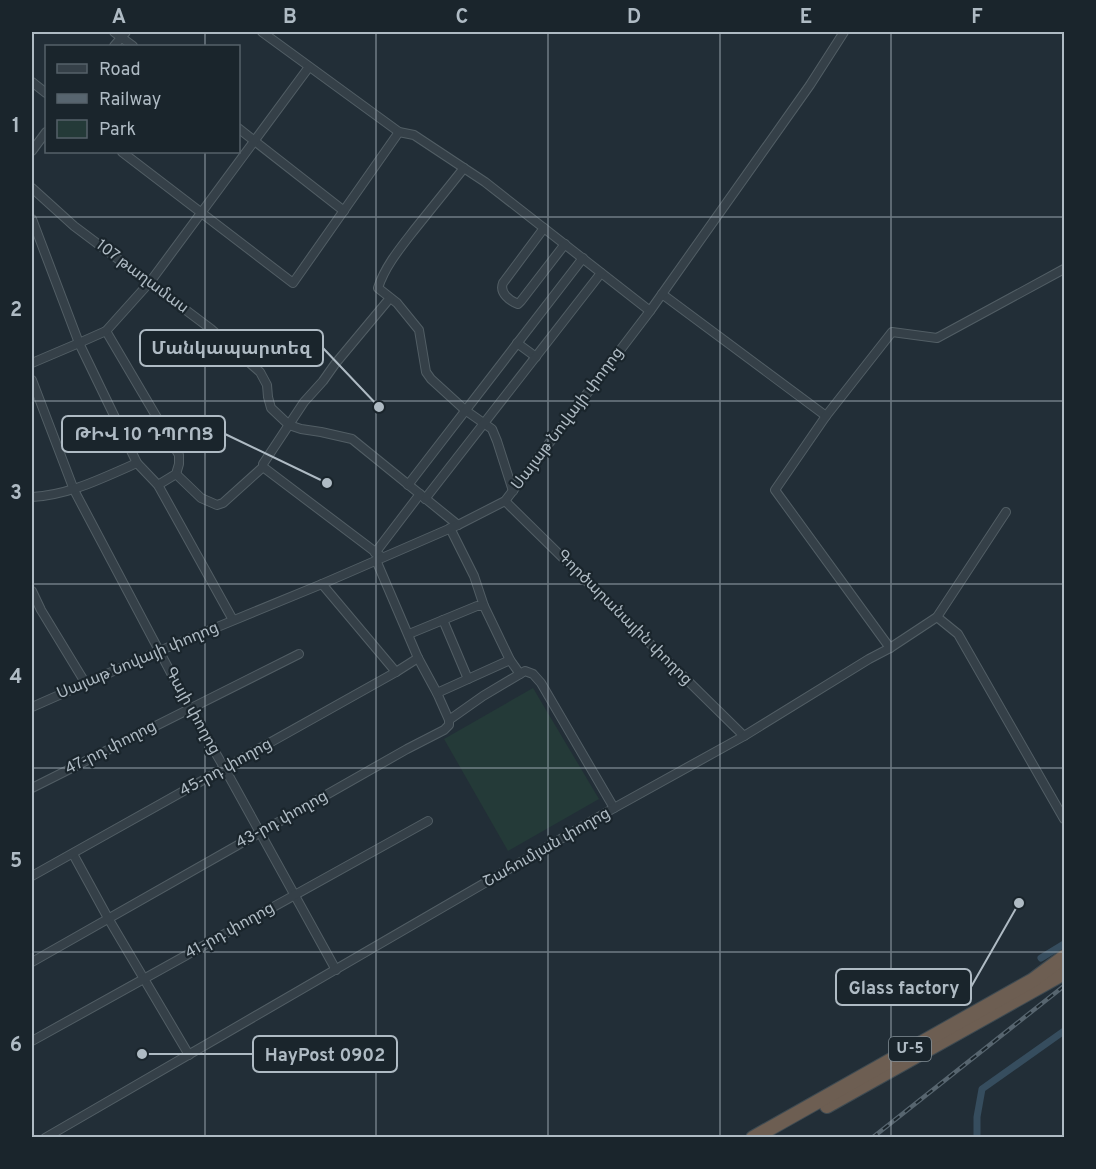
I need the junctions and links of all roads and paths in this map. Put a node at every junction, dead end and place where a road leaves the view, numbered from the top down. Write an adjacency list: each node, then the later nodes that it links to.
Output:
1 (114, 32): 4 (street)
2 (262, 32): 5 (street)
3 (844, 32): 25 (street, Սայաթ Նովայի փողոց)
4 (124, 34)
5 (309, 68): 9 (street); 11 (street)
6 (32, 82): 7 (street)
7 (45, 92)
8 (240, 130): 11 (street)
9 (399, 132): 14 (street); 16 (street)
10 (45, 133): 12 (street)
11 (255, 141): 16 (street); 17 (street)
12 (32, 151)
13 (123, 153): 17 (street)
14 (464, 168): 19 (street); 26 (street)
15 (32, 188): 24 (street, 107 թաղամաս)
16 (344, 211): 17 (street)
17 (202, 213): 24 (street)
18 (32, 219): 30 (street)
19 (544, 228): 20 (street); 20 (street)
20 (565, 244): 21 (street)
21 (583, 258): 23 (street); 29 (street)
22 (1065, 269): 35 (street)
23 (601, 273): 27 (street); 31 (street)
24 (150, 282): 28 (street); 37 (street, 107 թաղամաս)
25 (662, 294): 27 (street, Սայաթ Նովայի փողոց); 35 (street)
26 (390, 298): 34 (street); 37 (street)
27 (651, 311): 44 (street, Սայաթ Նովայի փողոց)
28 (106, 331): 30 (street); 40 (street)
29 (517, 343): 31 (street); 34 (street)
30 (79, 344): 32 (street); 38 (street)
31 (536, 357): 36 (street)
32 (32, 363)
33 (32, 380): 43 (street, Գայի փողոց)
34 (465, 410): 36 (street); 42 (street)
35 (826, 416): 60 (street)
36 (485, 423): 44 (street); 46 (street)
37 (289, 425): 39 (street); 42 (street)
38 (137, 463): 41 (street); 43 (street)
39 (263, 467): 40 (street); 50 (street)
40 (176, 474): 41 (street)
41 (158, 485): 57 (street)
42 (408, 485): 46 (street)
43 (74, 490): 45 (street); 61 (street, Գայի փողոց)
44 (513, 491): 47 (street, Սայաթ Նովայի փողոց)
45 (32, 497)
46 (423, 497): 49 (street); 50 (street)
47 (505, 501): 49 (street, Սայաթ Նովայի փողոց); 73 (street, Գործարանային փողոց)
48 (1006, 512): 56 (street, Շահումյան փողոց)
49 (454, 526): 50 (street, Սայաթ Նովայի փողոց); 53 (street)
50 (378, 557): 51 (street, Սայաթ Նովայի փողոց); 59 (street)
51 (322, 584): 57 (street, Սայաթ Նովայի փողոց); 65 (street)
52 (32, 591): 54 (street)
53 (484, 606): 58 (street); 64 (street)
54 (41, 610): 55 (street); 68 (street)
55 (32, 615)
56 (937, 617): 60 (street, Շահումյան փողոց); 77 (street)
57 (234, 620): 61 (street, Սայաթ Նովայի փողոց)
58 (443, 620): 59 (street); 67 (street)
59 (409, 634): 63 (street)
60 (891, 648): 73 (street, Շահումյան փողոց)
61 (159, 651): 68 (street, Սայաթ Նովայի փողոց); 71 (street, Գայի փողոց)
62 (298, 654): 71 (street, 47-րդ փողոց)
63 (418, 658): 65 (street, 45-րդ փողոց); 69 (street)
64 (510, 660): 66 (street); 67 (street)
65 (396, 672): 74 (street, 45-րդ փողոց)
66 (523, 672): 72 (street, 43-րդ փողոց); 76 (street)
67 (468, 679): 69 (street)
68 (86, 684): 70 (street, Սայաթ Նովայի փողոց)
69 (437, 693): 72 (street)
70 (32, 707)
71 (190, 709): 74 (street, Գայի փողոց); 75 (street, 47-րդ փողոց)
72 (449, 720): 79 (street, 43-րդ փողոց)
73 (744, 736): 76 (street, Շահումյան փողոց)
74 (225, 769): 79 (street, Գայի փողոց); 80 (street, 45-րդ փողոց)
75 (32, 788)
76 (614, 808): 86 (street, Շահումյան փողոց)
77 (1065, 819)
78 (428, 821): 82 (street, 41-րդ փողոց)
79 (259, 833): 82 (street, Գայի փողոց); 83 (street, 43-րդ փողոց)
80 (73, 854): 81 (street, 45-րդ փողոց); 83 (street)
81 (32, 876)
82 (294, 895): 86 (street, Գայի փողոց); 88 (street, 41-րդ փողոց)
83 (108, 918): 85 (street, 43-րդ փողոց); 88 (street)
84 (1065, 957): 89 (highway, Մ-5)
85 (32, 962)
86 (336, 970): 91 (street, Շահումյան փողոց)
87 (1065, 973): 89 (highway, Մ-5)
88 (144, 979): 90 (street, 41-րդ փողոց); 91 (street)
89 (979, 1015): 93 (highway, Մ-5); 94 (highway, Մ-5)
90 (32, 1041)
91 (189, 1055): 92 (street, Շահումյան փողոց)
92 (45, 1137)
93 (753, 1137)
94 (771, 1137)

